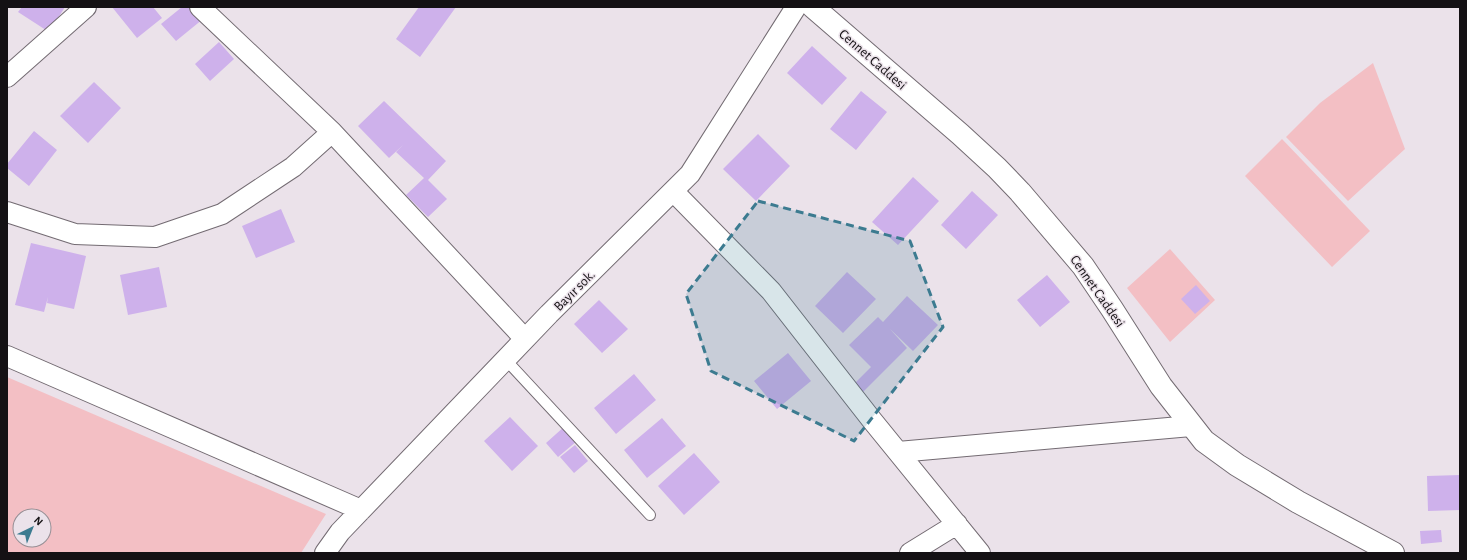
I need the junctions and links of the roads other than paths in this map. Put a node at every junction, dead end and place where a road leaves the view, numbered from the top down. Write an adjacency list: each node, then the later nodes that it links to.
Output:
1 (86, 7): 5 (street)
2 (200, 7): 6 (street)
3 (796, 7): 7 (street, Bayır sok.)
4 (813, 7): 12 (street, Cennet Caddesi)
5 (7, 77)
6 (332, 132): 8 (street); 9 (street)
7 (674, 191): 9 (street, Bayır sok.); 13 (street)
8 (7, 212)
9 (525, 339): 11 (street, Bayır sok.)
10 (7, 356): 14 (street)
11 (506, 360): 14 (street, Bayır sok.); 15 (lane)
12 (1192, 426): 13 (street); 20 (street, Cennet Caddesi)
13 (898, 452): 16 (street)
14 (361, 510): 17 (street, Bayır sok.)
15 (650, 515)
16 (957, 524): 18 (street); 19 (street)
17 (325, 553)
18 (910, 553)
19 (980, 553)
20 (1393, 553)

